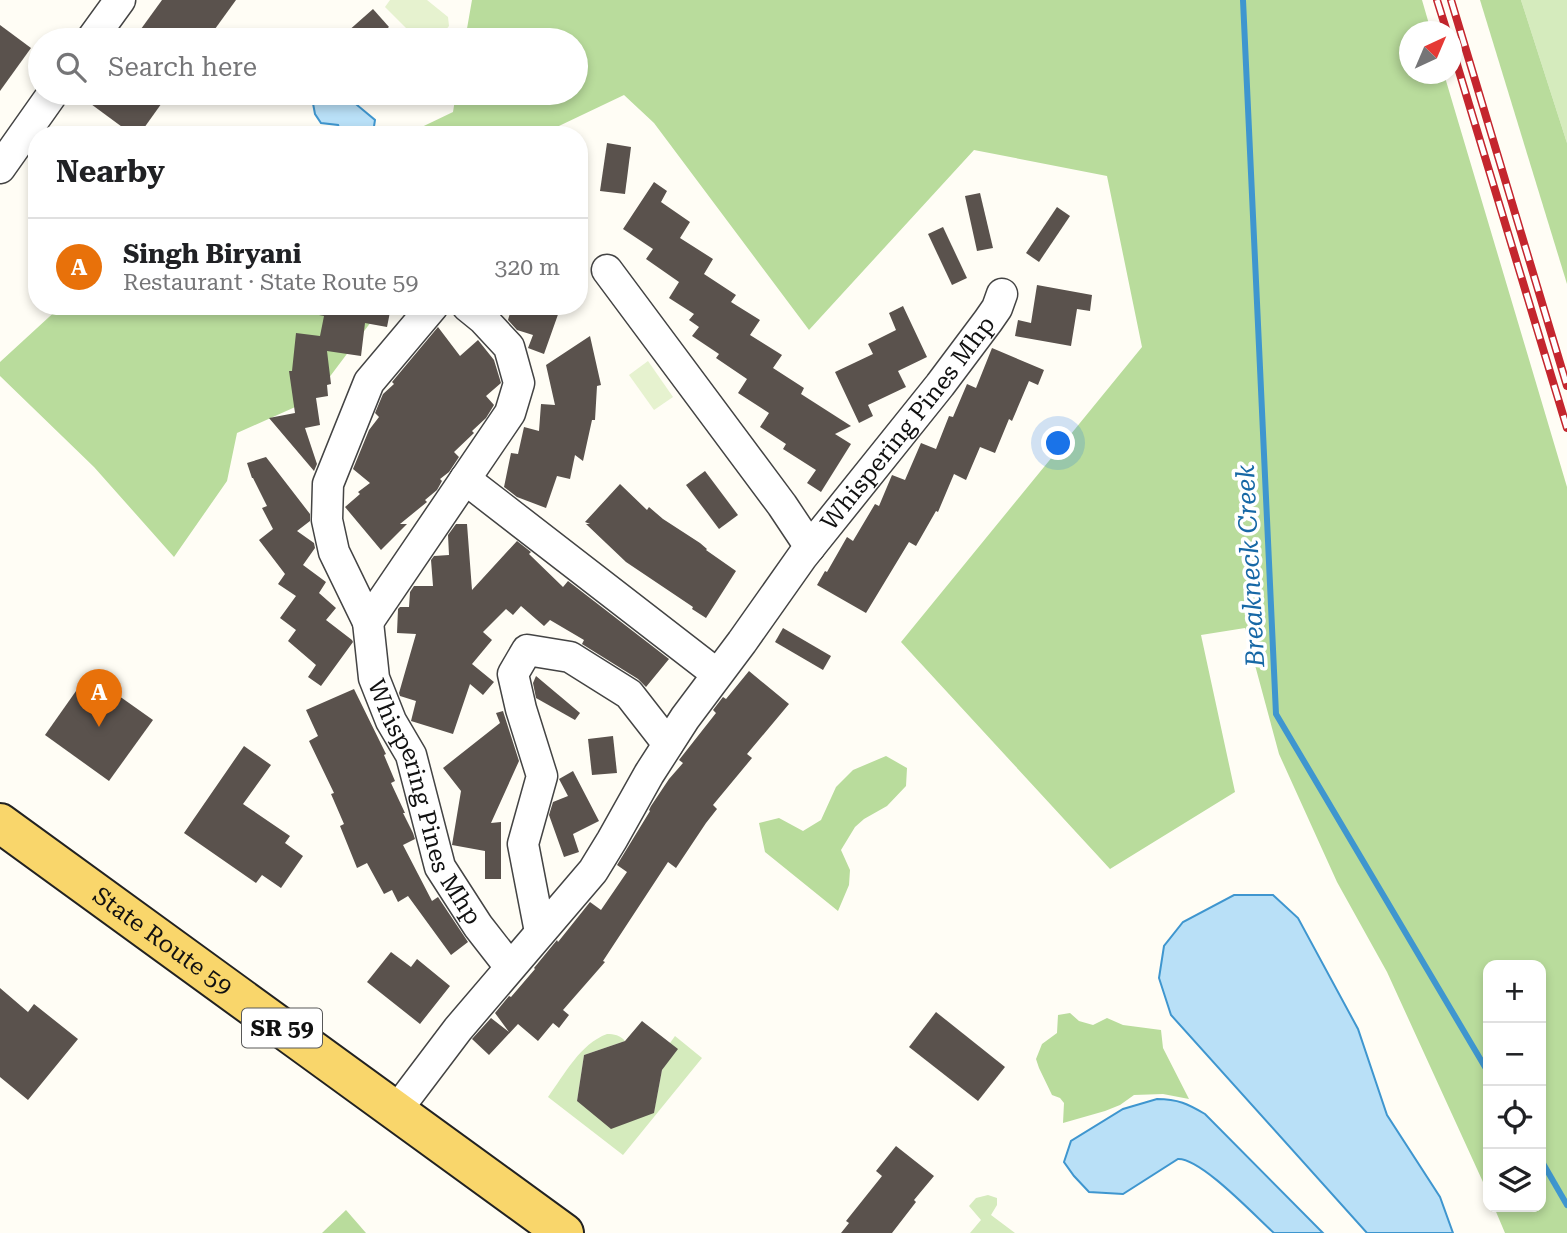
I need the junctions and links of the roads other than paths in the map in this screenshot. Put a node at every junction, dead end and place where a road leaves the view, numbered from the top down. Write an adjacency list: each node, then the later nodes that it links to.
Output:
1 (120, 0): 2 (street)
2 (100, 28)
3 (44, 105): 4 (street)
4 (29, 126)
5 (28, 128): 6 (street)
6 (0, 167)
7 (607, 270): 12 (street, Whispering Pines Mhp)
8 (1002, 294): 12 (street, Whispering Pines Mhp)
9 (425, 315): 13 (street, Whispering Pines Mhp)
10 (478, 315): 11 (street)
11 (465, 479): 13 (street); 14 (street)
12 (810, 547): 14 (street, Whispering Pines Mhp)
13 (368, 622): 18 (street, Whispering Pines Mhp)
14 (717, 674): 15 (street, Whispering Pines Mhp)
15 (668, 744): 17 (street, Whispering Pines Mhp); 17 (street)
16 (0, 823): 19 (main road, State Route 59 / SR 59)
17 (540, 932): 18 (street, Whispering Pines Mhp)
18 (510, 967): 19 (street, Whispering Pines Mhp)
19 (396, 1111): 20 (main road, State Route 59 / SR 59)
20 (564, 1233)

